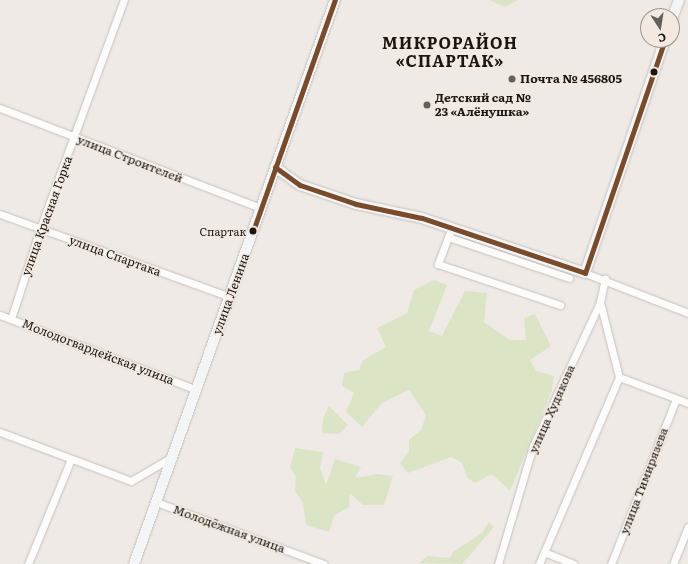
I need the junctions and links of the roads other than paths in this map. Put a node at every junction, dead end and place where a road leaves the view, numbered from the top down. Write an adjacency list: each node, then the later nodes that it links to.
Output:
1 (124, 0): 5 (street, улица Красная Горка)
2 (335, 0): 6 (main road, улица Ленина)
3 (661, 48): 11 (main road)
4 (0, 108): 5 (street, улица Строителей)
5 (75, 138): 7 (street, улица Строителей); 9 (street, улица Красная Горка)
6 (275, 167): 7 (main road, улица Ленина); 10 (main road)
7 (261, 208): 14 (main road, улица Ленина)
8 (0, 214): 9 (street, улица Спартака)
9 (40, 229): 14 (street, улица Спартака); 19 (street, улица Красная Горка)
10 (450, 232): 11 (main road); 12 (street); 16 (street)
11 (586, 273): 13 (street)
12 (569, 278)
13 (605, 279): 15 (street, улица Худякова); 17 (street)
14 (230, 297): 21 (main road, улица Ленина)
15 (600, 302): 20 (street); 33 (street, улица Худякова)
16 (560, 306)
17 (688, 313)
18 (0, 315): 19 (street, Молодогвардейская улица)
19 (11, 319): 21 (street, Молодогвардейская улица)
20 (618, 378): 22 (street); 29 (street)
21 (197, 390): 25 (main road, улица Ленина)
22 (676, 398): 23 (street); 36 (street, улица Тимирязева)
23 (688, 403)
24 (0, 432): 26 (street)
25 (172, 457): 26 (street); 27 (main road, улица Ленина)
26 (71, 459): 30 (street)
27 (156, 502): 31 (main road, улица Ленина); 32 (street, Молодёжная улица)
28 (688, 527): 37 (street)
29 (544, 552): 34 (street); 35 (street)
30 (28, 564)
31 (134, 564)
32 (324, 564)
33 (498, 564)
34 (539, 564)
35 (574, 564)
36 (611, 564)
37 (673, 564)

